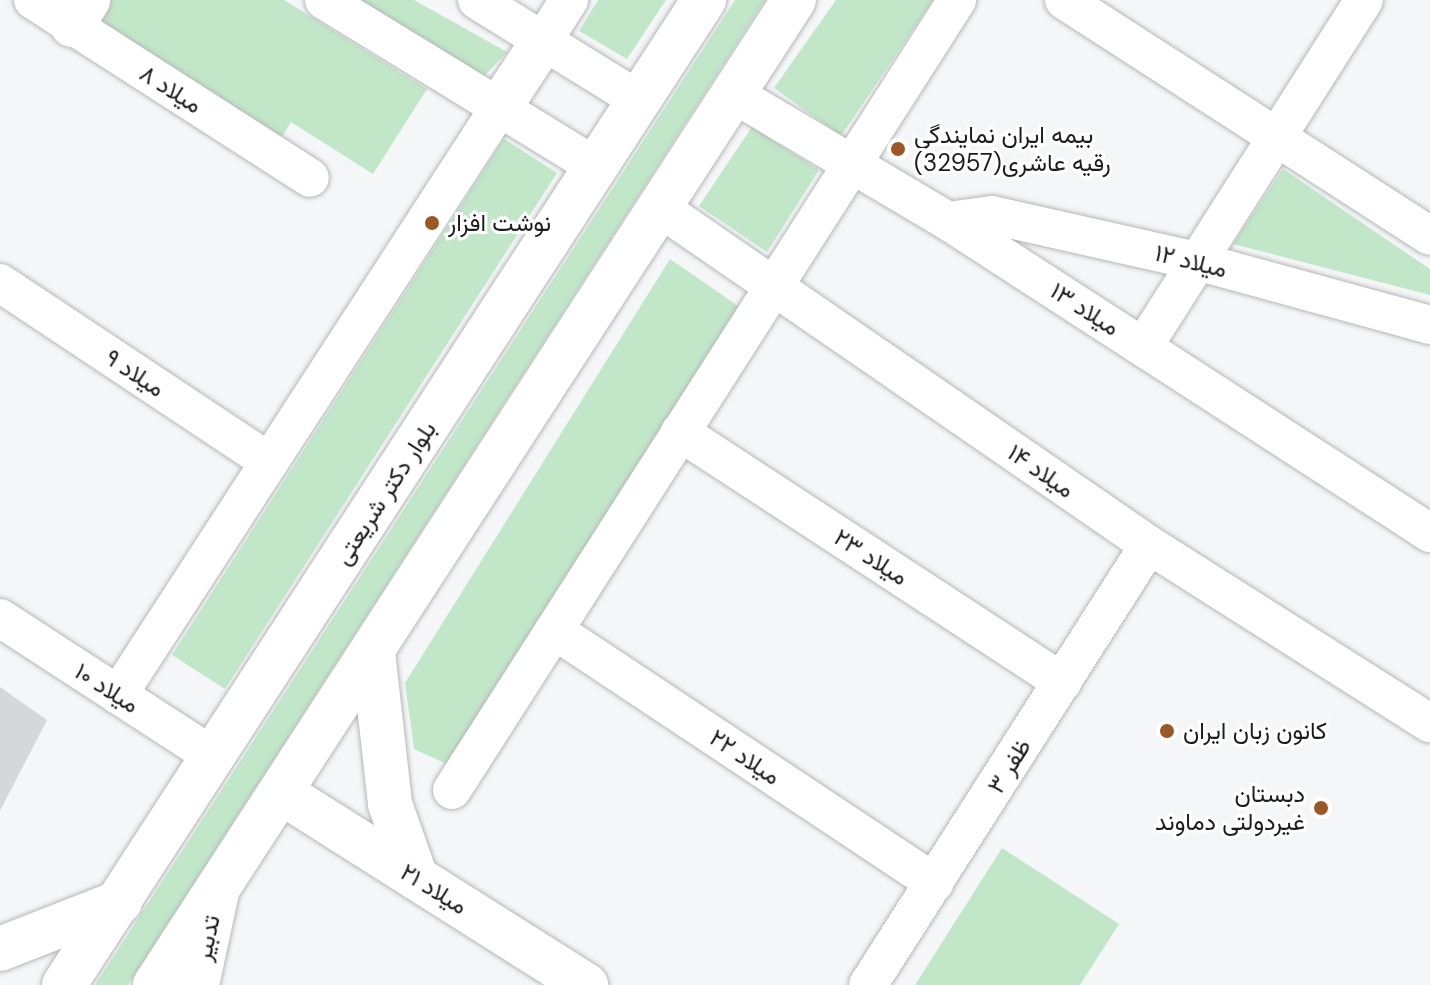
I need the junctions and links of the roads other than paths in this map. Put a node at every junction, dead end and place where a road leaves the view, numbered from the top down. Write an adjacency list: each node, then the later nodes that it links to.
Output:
1 (33, 0): 10 (street, میلاد ۸)
2 (324, 0): 14 (street)
3 (477, 0): 11 (street)
4 (569, 0): 11 (street)
5 (704, 0): 13 (main road, بلوار دکتر شریعتی)
6 (794, 0): 12 (main road)
7 (957, 0): 16 (street)
8 (1064, 0): 15 (street)
9 (1364, 0): 15 (street)
10 (80, 12): 18 (street, میلاد ۸)
11 (543, 41): 13 (street); 14 (main road)
12 (734, 94): 16 (street, میلاد ۱۳); 19 (main road)
13 (639, 100): 17 (main road, بلوار دکتر شریعتی)
14 (499, 108): 17 (street); 28 (street)
15 (1276, 139): 21 (street); 22 (street)
16 (853, 162): 20 (street, میلاد ۱۳); 24 (street)
17 (596, 167): 37 (main road, بلوار دکتر شریعتی)
18 (310, 178)
19 (660, 208): 24 (street, میلاد ۱۴); 33 (main road)
20 (948, 221): 22 (street, میلاد ۱۲); 26 (street, میلاد ۱۳)
21 (1430, 236)
22 (1200, 262): 25 (street, میلاد ۱۲); 26 (street)
23 (0, 283): 28 (street, میلاد ۹)
24 (774, 286): 27 (street); 30 (street, میلاد ۱۴)
25 (1430, 325)
26 (1143, 347): 29 (street, میلاد ۱۳)
27 (680, 432): 32 (street); 34 (street, میلاد ۲۳)
28 (269, 462): 35 (street)
29 (1430, 533)
30 (1149, 545): 34 (street, ظفر ۳); 36 (street, میلاد ۱۴)
31 (0, 618): 35 (street, میلاد ۱۰)
32 (554, 630): 38 (street); 41 (street, میلاد ۲۲)
33 (373, 652): 39 (main road); 40 (main road)
34 (1062, 682): 41 (street, ظفر ۳)
35 (118, 695): 37 (street, میلاد ۱۰)
36 (1430, 723)
37 (214, 757): 43 (main road, بلوار دکتر شریعتی)
38 (452, 790)
39 (282, 793): 40 (main road, میلاد ۲۱); 42 (main road)
40 (416, 878): 48 (main road, میلاد ۲۱)
41 (935, 883): 49 (street, ظفر ۳)
42 (217, 892): 46 (main road); 47 (main road, تدبیر)
43 (120, 902): 44 (main road); 45 (main road, بلوار دکتر شریعتی)
44 (0, 949)
45 (64, 985)
46 (155, 985)
47 (197, 985)
48 (586, 985)
49 (868, 985)

